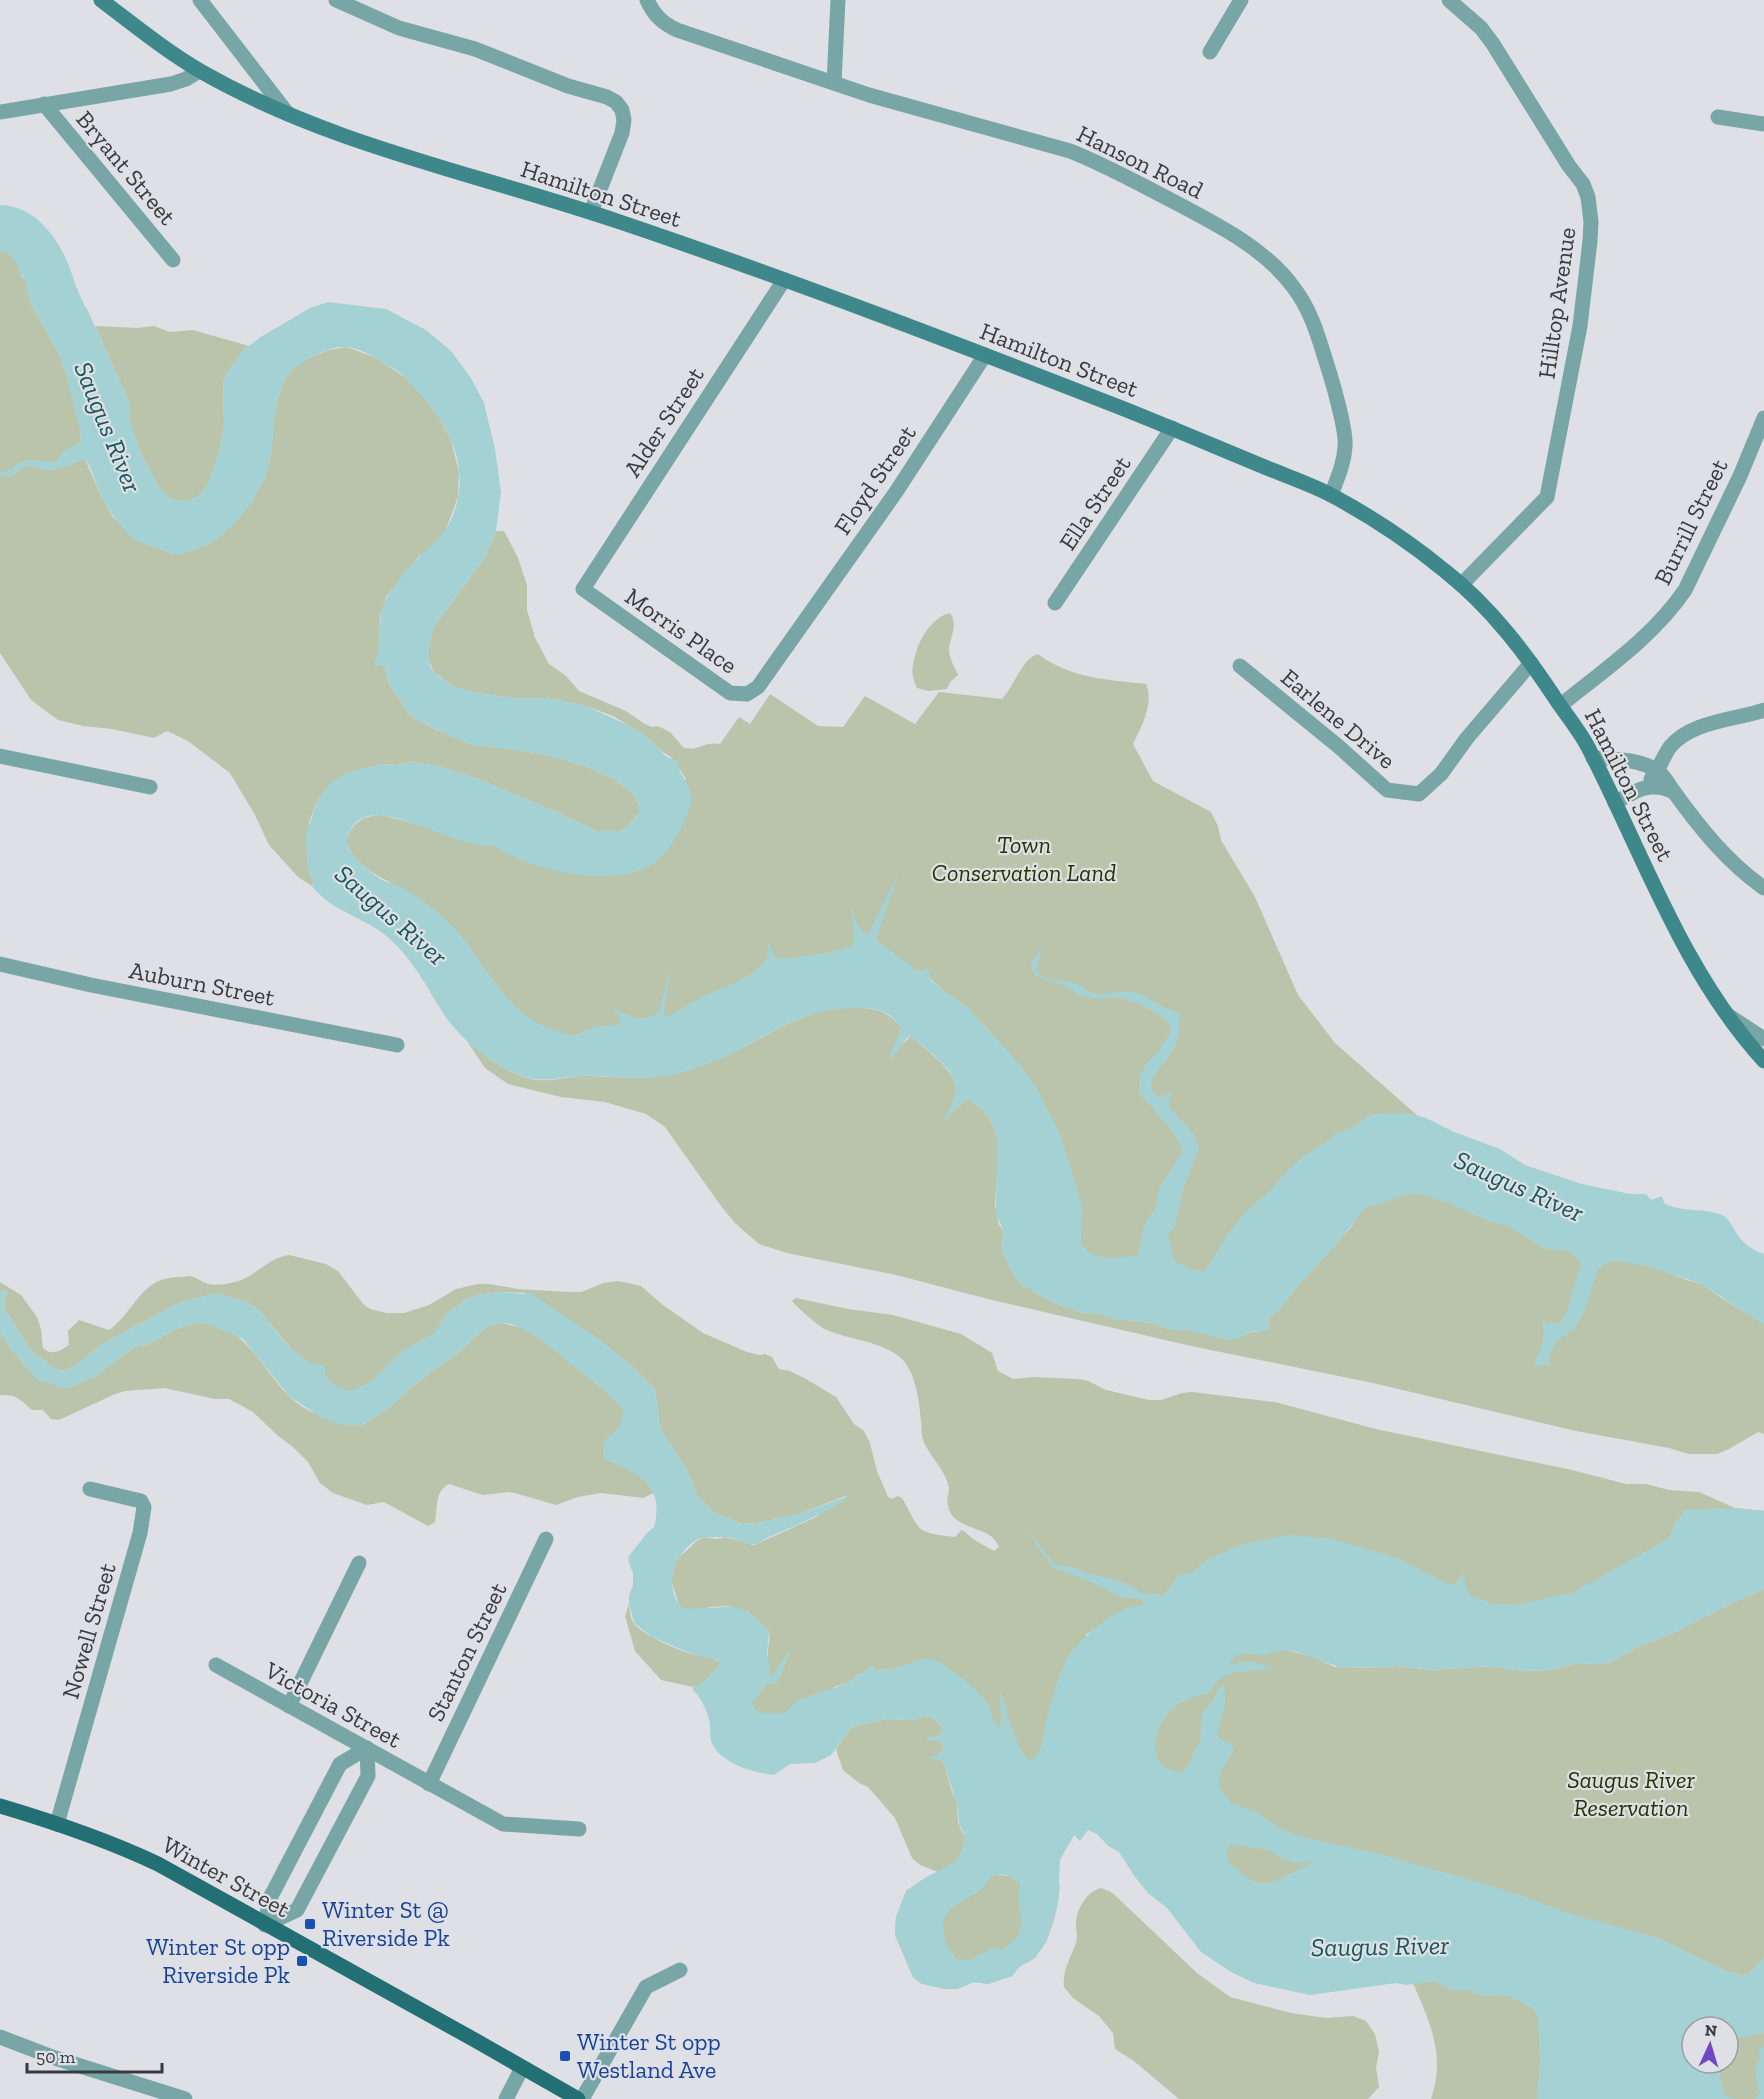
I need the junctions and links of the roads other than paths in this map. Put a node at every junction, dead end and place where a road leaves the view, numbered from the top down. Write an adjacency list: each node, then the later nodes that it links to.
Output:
1 (101, 0): 9 (main road, Hamilton Street)
2 (200, 0): 13 (street)
3 (336, 0): 16 (street)
4 (647, 0): 10 (street, Hanson Road)
5 (838, 0): 10 (street)
6 (1241, 0): 8 (street)
7 (1449, 0): 23 (street, Hilltop Avenue)
8 (1210, 52)
9 (200, 71): 11 (street); 13 (main road, Hamilton Street)
10 (834, 83): 22 (street, Hanson Road)
11 (44, 104): 12 (street); 17 (street, Bryant Street)
12 (0, 112)
13 (288, 114): 16 (main road, Hamilton Street)
14 (1718, 117): 15 (street)
15 (1764, 124)
16 (591, 212): 18 (main road, Hamilton Street)
17 (173, 260)
18 (784, 280): 19 (main road, Hamilton Street); 24 (street, Alder Street)
19 (985, 355): 21 (main road, Hamilton Street); 26 (street, Floyd Street)
20 (1764, 418): 29 (street, Burrill Street)
21 (1172, 428): 22 (main road, Hamilton Street); 25 (street, Ella Street)
22 (1331, 495): 23 (main road, Hamilton Street)
23 (1461, 585): 27 (main road, Hamilton Street)
24 (583, 589): 26 (street, Morris Place)
25 (1055, 603)
26 (799, 629)
27 (1531, 663): 28 (street, Earlene Drive); 29 (main road, Hamilton Street)
28 (1240, 666)
29 (1561, 705): 32 (main road, Hamilton Street)
30 (1764, 710): 33 (street)
31 (0, 756): 35 (street)
32 (1593, 758): 33 (street); 37 (main road, Hamilton Street)
33 (1657, 771): 34 (street); 36 (street)
34 (1646, 786): 36 (street); 37 (street)
35 (150, 787)
36 (1674, 792): 38 (street)
37 (1615, 803): 40 (main road, Hamilton Street)
38 (1764, 888)
39 (0, 964): 42 (street, Auburn Street)
40 (1725, 1013): 41 (street); 43 (main road, Hamilton Street)
41 (1764, 1039)
42 (397, 1045)
43 (1764, 1061)
44 (90, 1489): 52 (street, Nowell Street)
45 (546, 1539): 50 (street, Stanton Street)
46 (359, 1563): 48 (street)
47 (216, 1665): 48 (street, Victoria Street)
48 (289, 1706): 49 (street, Victoria Street)
49 (367, 1748): 50 (street, Victoria Street); 54 (street); 54 (street)
50 (429, 1784): 53 (street, Victoria Street)
51 (0, 1806): 52 (main road, Winter Street)
52 (57, 1824): 54 (main road, Winter Street)
53 (579, 1829)
54 (265, 1925): 57 (main road, Winter Street)
55 (680, 1970): 60 (street)
56 (0, 2037): 58 (street)
57 (522, 2068): 59 (street); 60 (main road, Winter Street)
58 (184, 2099)
59 (506, 2099)
60 (580, 2099)

